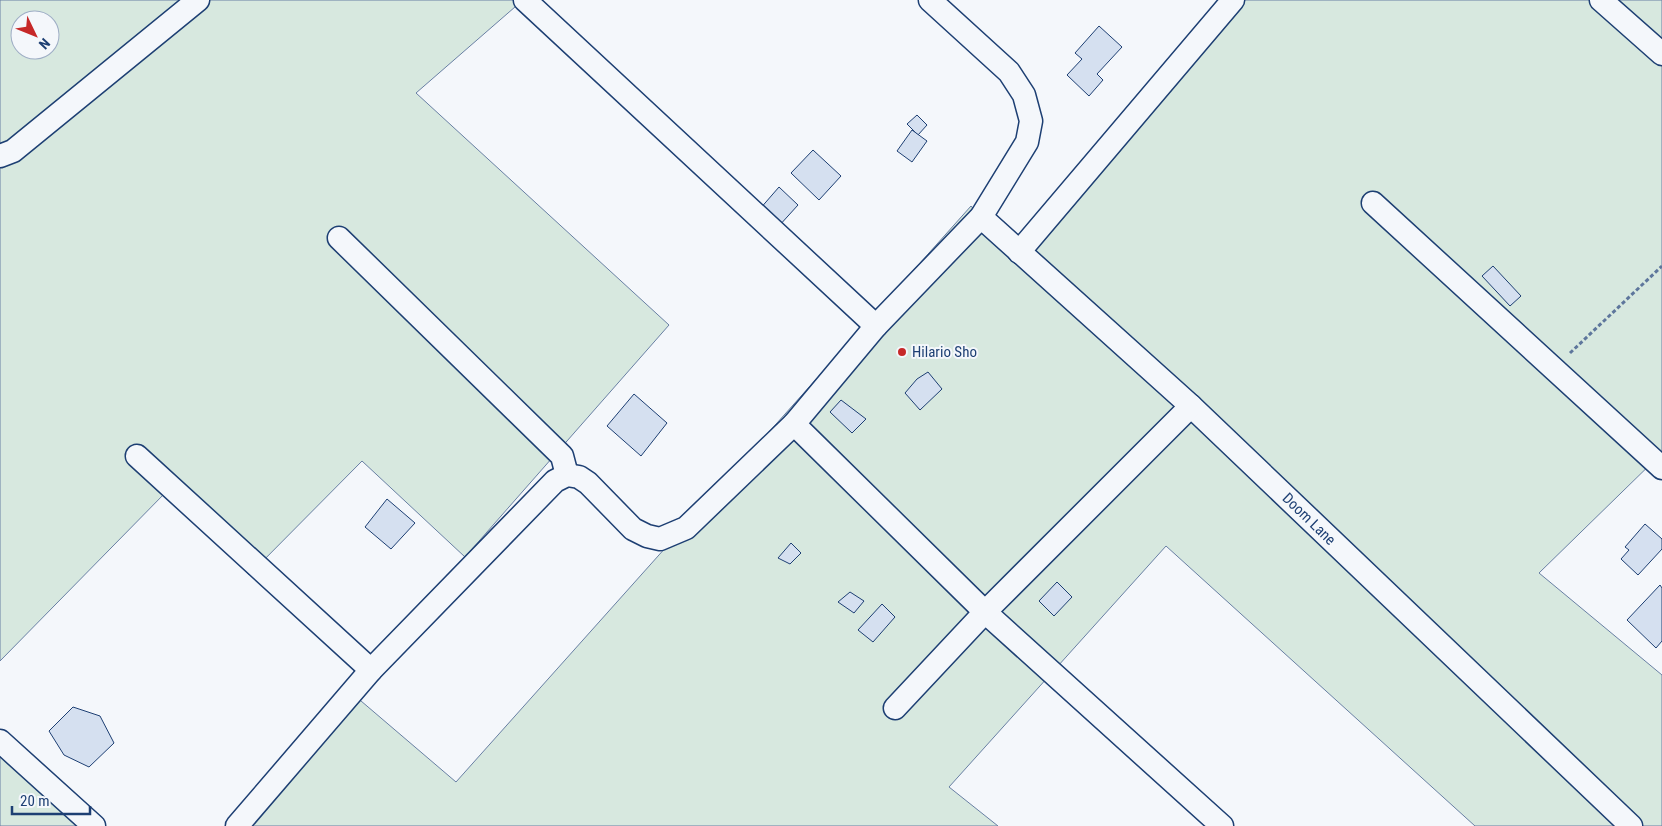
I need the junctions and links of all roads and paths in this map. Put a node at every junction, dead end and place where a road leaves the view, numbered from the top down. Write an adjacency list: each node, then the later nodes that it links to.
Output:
1 (198, 0): 7 (street)
2 (525, 0): 13 (street)
3 (930, 0): 9 (street)
4 (1233, 0): 11 (street)
5 (1601, 0): 6 (street)
6 (1662, 54)
7 (0, 156)
8 (1373, 203): 14 (street)
9 (981, 217): 11 (street, Doom Lane); 13 (street)
10 (339, 238): 19 (street)
11 (1019, 252): 15 (street, Doom Lane)
12 (1662, 266): 14 (path)
13 (876, 326): 16 (street)
14 (1553, 369): 18 (street)
15 (1191, 406): 20 (street); 27 (street, Doom Lane)
16 (794, 424): 19 (street); 20 (street)
17 (137, 456): 21 (street)
18 (1662, 468)
19 (568, 475): 21 (street)
20 (985, 612): 22 (street); 26 (street)
21 (370, 670): 25 (street)
22 (894, 708)
23 (0, 741): 24 (street)
24 (94, 826)
25 (237, 826)
26 (1222, 826)
27 (1631, 826)

